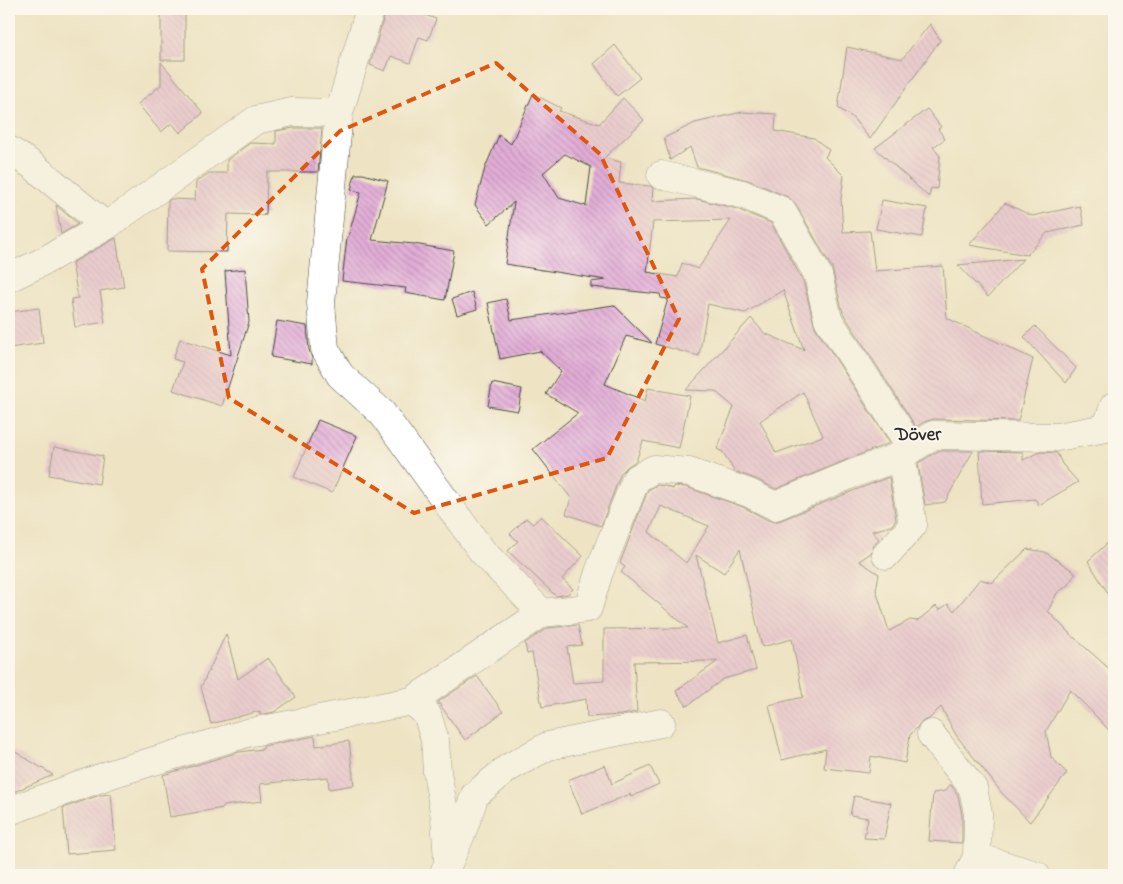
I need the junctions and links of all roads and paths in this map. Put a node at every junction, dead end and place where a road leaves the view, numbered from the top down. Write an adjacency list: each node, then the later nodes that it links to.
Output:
1 (370, 9): 2 (street)
2 (339, 113): 5 (street); 10 (street)
3 (9, 150): 5 (street)
4 (661, 175): 8 (street)
5 (106, 226): 6 (street)
6 (9, 278)
7 (1114, 406): 8 (street)
8 (906, 453): 9 (street); 10 (street)
9 (886, 554)
10 (542, 613): 11 (street)
11 (412, 701): 14 (street); 16 (street)
12 (660, 723): 16 (street)
13 (931, 734): 15 (street)
14 (9, 811)
15 (972, 866): 17 (street)
16 (446, 868)
17 (1036, 875)

